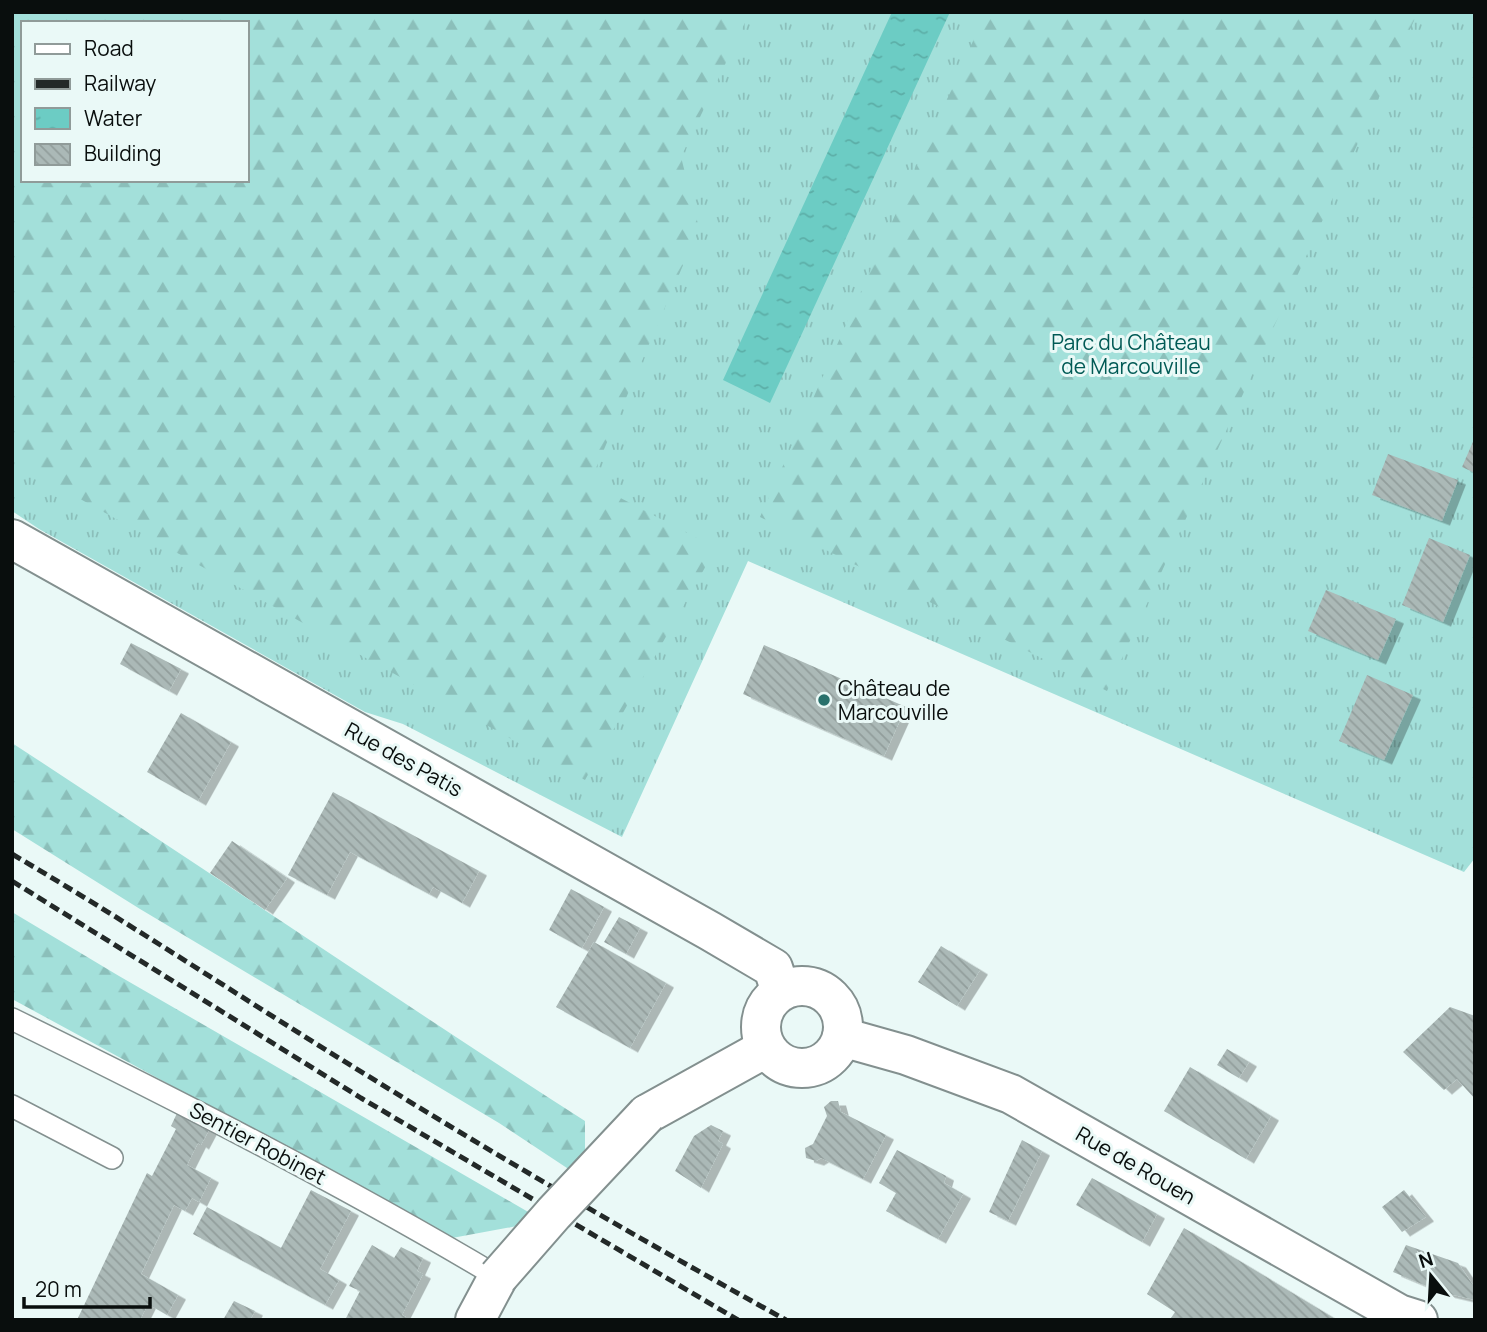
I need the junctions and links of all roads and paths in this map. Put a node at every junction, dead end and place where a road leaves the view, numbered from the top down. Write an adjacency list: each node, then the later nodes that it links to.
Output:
1 (12, 539): 2 (main road, Rue des Patis)
2 (780, 992): 4 (main road); 5 (main road)
3 (12, 1019): 8 (lane, Sentier Robinet)
4 (842, 1037): 5 (main road); 10 (main road, Rue de Rouen)
5 (766, 1048): 8 (main road, bridge)
6 (12, 1106): 7 (lane)
7 (112, 1158)
8 (498, 1277): 9 (main road)
9 (475, 1320)
10 (1418, 1320)

